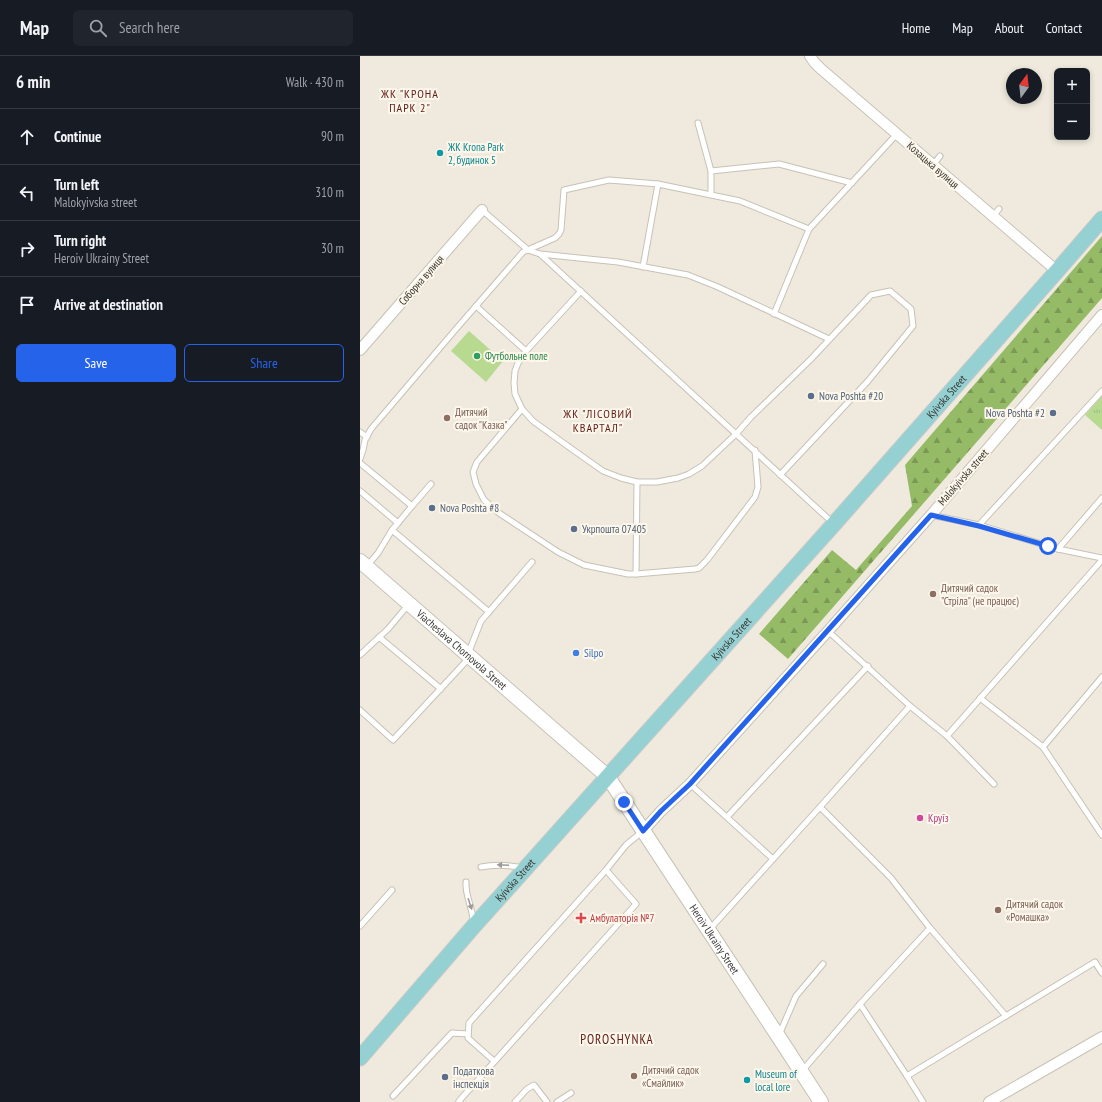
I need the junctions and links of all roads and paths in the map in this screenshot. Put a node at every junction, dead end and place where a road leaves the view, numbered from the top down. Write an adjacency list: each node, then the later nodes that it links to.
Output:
1 (810, 56): 3 (street, Козацька вулиця)
2 (698, 123): 6 (lane)
3 (897, 134): 5 (street, Козацька вулиця); 7 (lane)
4 (940, 156): 5 (lane)
5 (933, 165): 16 (street, Козацька вулиця)
6 (711, 171): 7 (lane); 9 (lane)
7 (852, 182): 12 (lane)
8 (658, 184): 9 (lane); 13 (lane); 15 (lane)
9 (710, 194): 12 (lane)
10 (482, 210): 13 (lane); 22 (street, Соборна вулиця)
11 (1102, 219): 16 (main road, Kyivska Street)
12 (809, 229): 19 (lane)
13 (528, 250): 14 (lane); 18 (lane)
14 (540, 254): 15 (lane); 17 (lane)
15 (643, 267): 19 (lane)
16 (1057, 271): 40 (main road, Kyivska Street)
17 (581, 291): 23 (lane); 27 (lane)
18 (476, 306): 23 (lane); 28 (lane)
19 (774, 314): 21 (lane)
20 (1101, 319): 38 (street, Malokyivska street)
21 (829, 339): 27 (lane); 32 (lane)
22 (360, 350)
23 (526, 351): 25 (lane)
24 (1102, 392): 41 (lane)
25 (522, 409): 33 (lane); 47 (lane)
26 (360, 432): 28 (lane)
27 (736, 434): 29 (lane); 33 (lane)
28 (367, 437): 30 (lane)
29 (755, 450): 32 (lane); 47 (lane)
30 (360, 459)
31 (360, 462): 37 (lane)
32 (780, 475): 40 (lane)
33 (637, 482): 47 (lane)
34 (431, 484): 37 (lane)
35 (360, 491): 39 (lane)
36 (1102, 498): 43 (lane)
37 (412, 506): 39 (lane)
38 (931, 515): 41 (lane); 50 (street, Malokyivska street)
39 (398, 523): 42 (lane)
40 (834, 524): 62 (main road, Kyivska Street)
41 (979, 526): 43 (lane)
42 (392, 530): 46 (lane); 49 (lane)
43 (1058, 548): 44 (lane)
44 (1102, 559): 57 (lane)
45 (532, 562): 49 (lane)
46 (363, 564): 48 (main road, Viacheslava Chornovola Street)
47 (636, 574)
48 (410, 604): 51 (lane); 53 (main road, Viacheslava Chornovola Street)
49 (489, 612): 53 (lane)
50 (828, 631): 54 (lane); 63 (street, Malokyivska street)
51 (379, 637): 52 (lane); 56 (lane)
52 (360, 655)
53 (469, 656): 56 (lane); 62 (main road, Viacheslava Chornovola Street)
54 (868, 666): 58 (lane); 66 (lane)
55 (1102, 677): 61 (lane)
56 (441, 689): 59 (lane)
57 (980, 698): 60 (lane); 61 (lane)
58 (910, 706): 60 (lane); 65 (lane)
59 (360, 710)
60 (947, 736): 64 (lane)
61 (1043, 747): 68 (lane)
62 (608, 777): 67 (main road, Heroiv Ukrainy Street); 71 (main road, Kyivska Street)
63 (690, 784): 66 (lane); 67 (street, Malokyivska street)
64 (994, 784)
65 (820, 807): 69 (lane); 77 (lane)
66 (727, 817): 69 (lane)
67 (643, 831): 72 (lane); 78 (main road, Heroiv Ukrainy Street)
68 (1102, 835)
69 (773, 860): 78 (lane)
70 (481, 867): 71 (lane, one-way to 70)
71 (525, 868): 76 (main road, Kyivska Street)
72 (606, 870): 83 (lane); 87 (lane)
73 (466, 882): 76 (lane, one-way to 76)
74 (392, 890): 75 (lane)
75 (360, 926)
76 (473, 927): 86 (main road, Kyivska Street)
77 (930, 928): 81 (lane); 82 (lane)
78 (709, 931): 84 (main road, Heroiv Ukrainy Street)
79 (823, 964): 84 (lane)
80 (1102, 973): 82 (lane)
81 (860, 1004): 88 (lane); 89 (lane)
82 (1006, 1016): 89 (lane)
83 (468, 1034): 87 (lane); 91 (lane)
84 (778, 1036): 88 (main road, Heroiv Ukrainy Street)
85 (1102, 1037): 98 (street)
86 (360, 1058)
87 (494, 1061): 92 (lane)
88 (801, 1072): 96 (main road, Heroiv Ukrainy Street)
89 (907, 1076): 97 (lane)
90 (571, 1093): 95 (lane)
91 (393, 1096)
92 (460, 1102)
93 (515, 1102): 94 (lane)
94 (547, 1102)
95 (556, 1102)
96 (821, 1102)
97 (923, 1102)
98 (989, 1102)

